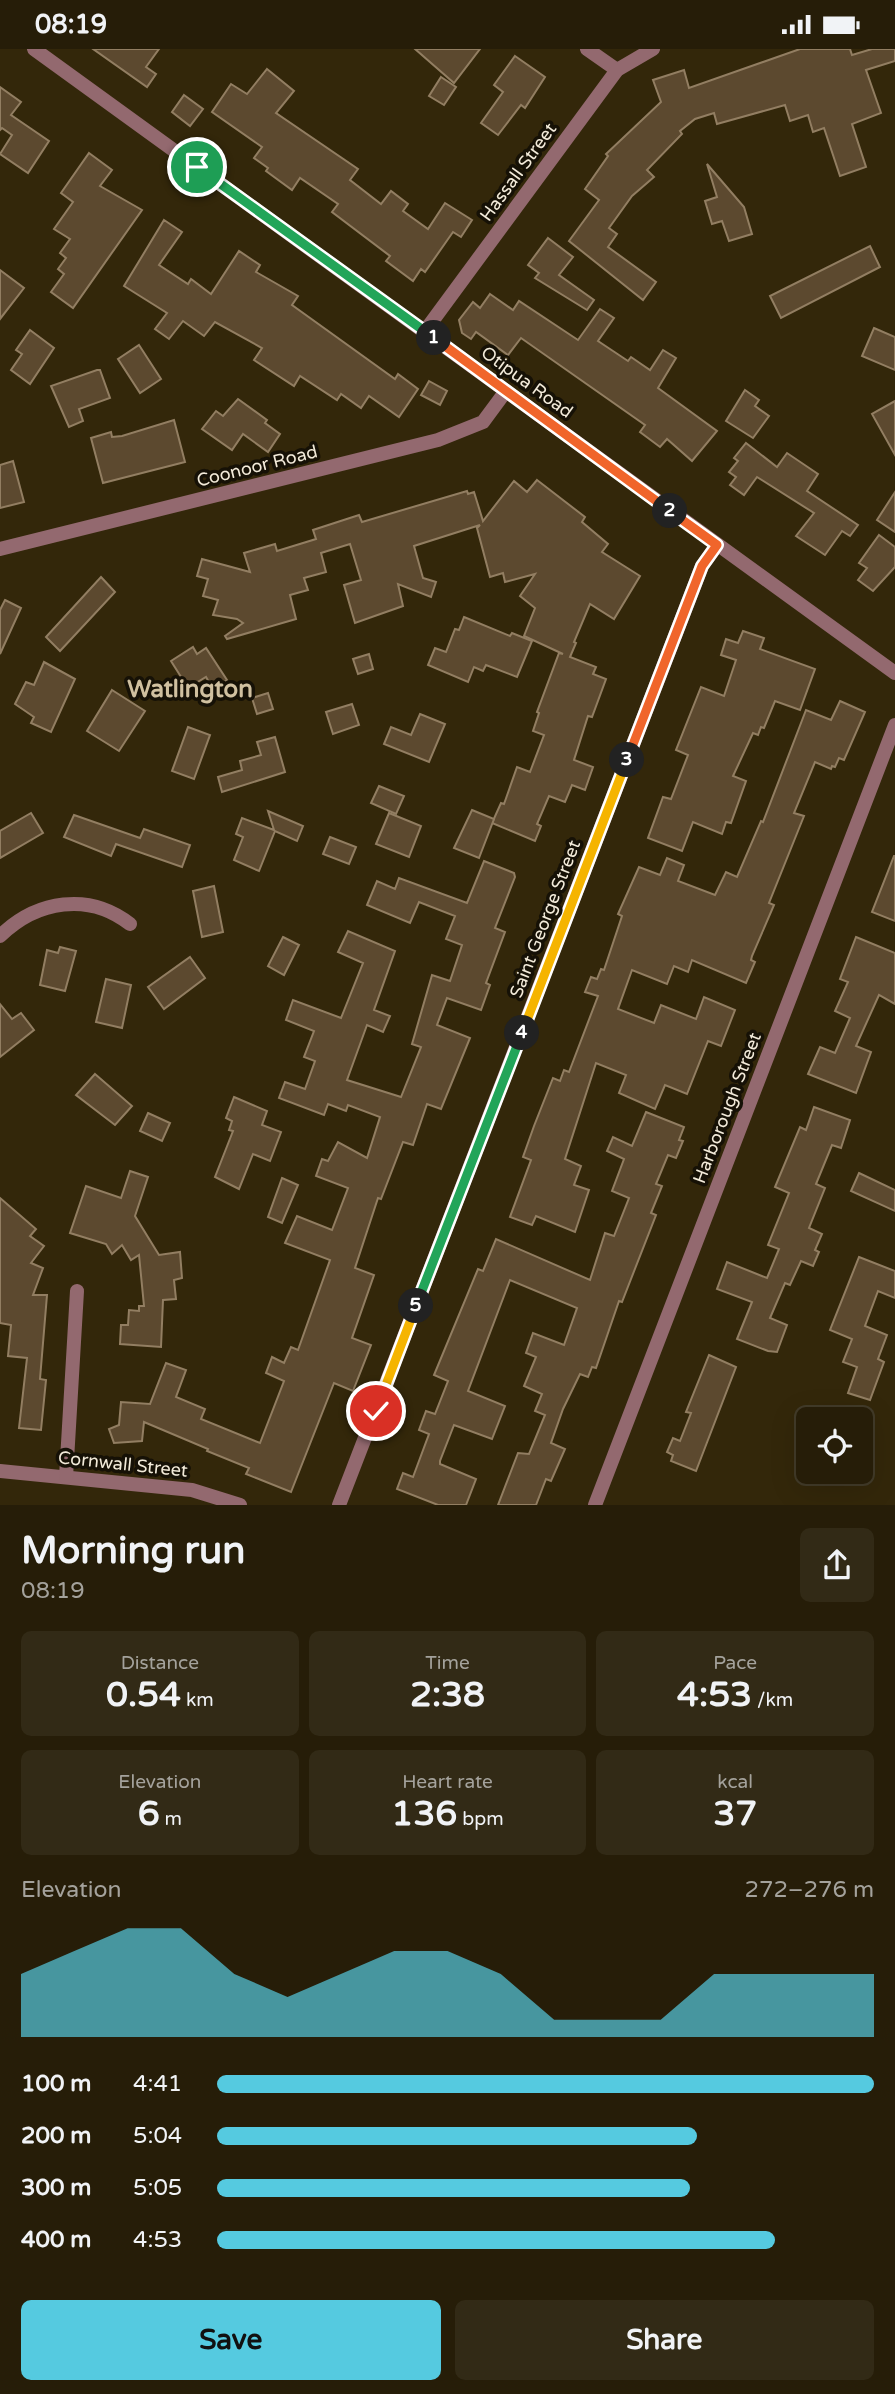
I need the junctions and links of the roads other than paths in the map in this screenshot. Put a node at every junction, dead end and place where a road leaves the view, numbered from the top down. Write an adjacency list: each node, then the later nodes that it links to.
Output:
1 (587, 49): 4 (street)
2 (653, 49): 4 (street, Hassall Street)
3 (43, 52): 5 (street, Otipua Road)
4 (617, 70): 5 (street, Hassall Street)
5 (425, 331): 6 (street, Otipua Road)
6 (506, 391): 7 (street, Otipua Road); 8 (street, Coonoor Road)
7 (717, 545): 9 (street, Otipua Road); 17 (street, Saint George Street)
8 (0, 549)
9 (895, 673)
10 (895, 725): 18 (street, Harborough Street)
11 (130, 924): 12 (street)
12 (0, 936)
13 (77, 1291): 15 (street)
14 (0, 1471): 15 (street, Cornwall Street)
15 (66, 1477): 16 (street, Cornwall Street)
16 (240, 1505)
17 (340, 1505)
18 (594, 1505)

